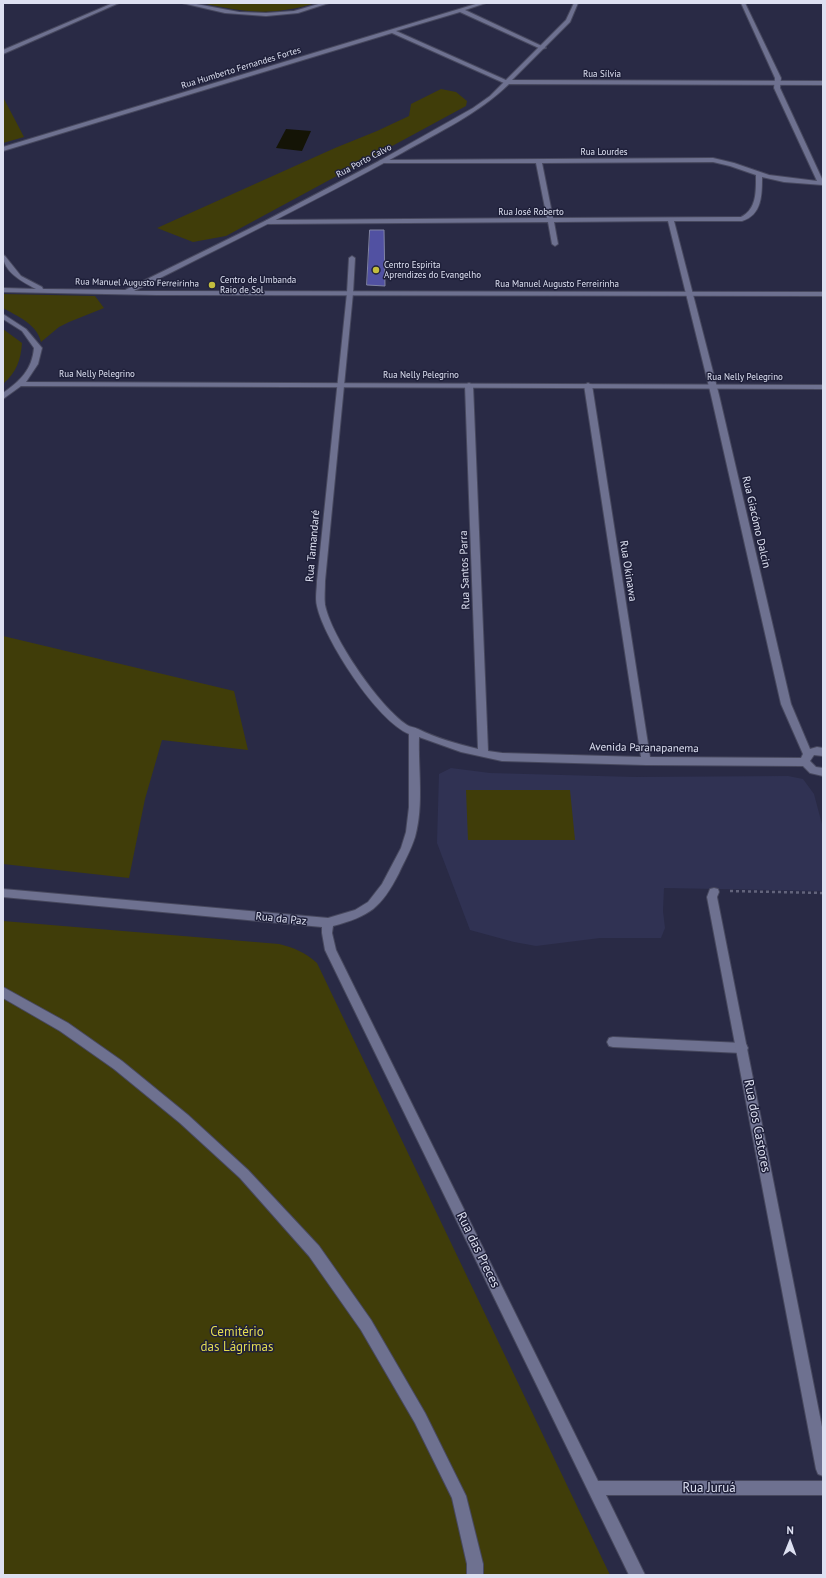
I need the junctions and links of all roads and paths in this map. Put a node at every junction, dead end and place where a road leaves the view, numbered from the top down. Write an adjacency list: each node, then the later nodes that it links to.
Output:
1 (117, 3): 10 (street)
2 (184, 3): 3 (street)
3 (327, 3)
4 (484, 3): 7 (street, Rua Humberto Fernandes Fortes)
5 (576, 3): 9 (street, Rua Porto Calvo)
6 (743, 3): 12 (street)
7 (460, 10): 8 (street, Rua Humberto Fernandes Fortes); 9 (street)
8 (392, 30): 11 (street, Rua Sílvia); 14 (street, Rua Humberto Fernandes Fortes)
9 (543, 48): 11 (street, Rua Porto Calvo)
10 (3, 52)
11 (506, 82): 12 (street, Rua Sílvia); 16 (street, Rua Porto Calvo)
12 (777, 83): 13 (street, Rua Sílvia); 18 (street)
13 (823, 83)
14 (3, 149)
15 (539, 161): 16 (street, Rua Lourdes); 17 (street, Rua Lourdes); 19 (street)
16 (381, 162): 21 (street, Rua Porto Calvo)
17 (759, 174): 18 (street, Rua Lourdes); 20 (street, Rua José Roberto)
18 (822, 183)
19 (552, 220): 20 (street, Rua José Roberto); 21 (street, Rua José Roberto); 22 (street)
20 (671, 220): 29 (street, Rua Giacómo Dalcin)
21 (267, 222): 27 (street, Rua Porto Calvo)
22 (555, 244)
23 (3, 257): 26 (street)
24 (352, 258): 28 (street, Rua Tamandaré)
25 (3, 290): 26 (street, Rua Manuel Augusto Ferreirinha)
26 (48, 291): 27 (street, Rua Manuel Augusto Ferreirinha)
27 (127, 292): 28 (street, Rua Manuel Augusto Ferreirinha)
28 (350, 293): 29 (street, Rua Manuel Augusto Ferreirinha); 33 (street, Rua Tamandaré)
29 (689, 293): 30 (street, Rua Manuel Augusto Ferreirinha); 36 (street, Rua Giacómo Dalcin)
30 (823, 294)
31 (3, 316): 32 (street)
32 (20, 384): 33 (street, Rua Nelly Pelegrino); 38 (street)
33 (340, 384): 34 (street, Rua Nelly Pelegrino); 39 (street, Rua Tamandaré)
34 (469, 385): 35 (street, Rua Nelly Pelegrino); 41 (street, Rua Santos Parra)
35 (588, 385): 36 (street, Rua Nelly Pelegrino); 43 (street, Rua Okinawa)
36 (713, 386): 37 (street, Rua Nelly Pelegrino); 42 (street, Rua Giacómo Dalcin)
37 (823, 387)
38 (3, 397)
39 (414, 731): 41 (street, Rua Tamandaré); 48 (street, Rua da Paz)
40 (823, 752): 42 (street, Avenida Paranapanema)
41 (483, 754): 43 (street, Avenida Paranapanema)
42 (807, 758): 43 (street, Avenida Paranapanema); 44 (street)
43 (646, 761)
44 (823, 772)
45 (714, 892): 47 (path); 51 (street, Rua dos Castores)
46 (3, 893): 48 (street, Rua da Paz)
47 (823, 893)
48 (328, 923): 53 (street, Rua das Preces)
49 (3, 992): 55 (street)
50 (613, 1042): 51 (street)
51 (742, 1048): 52 (street, Rua dos Castores)
52 (823, 1469)
53 (596, 1488): 54 (street, Rua Juruá); 56 (street, Rua das Preces)
54 (823, 1488)
55 (475, 1575)
56 (638, 1575)

